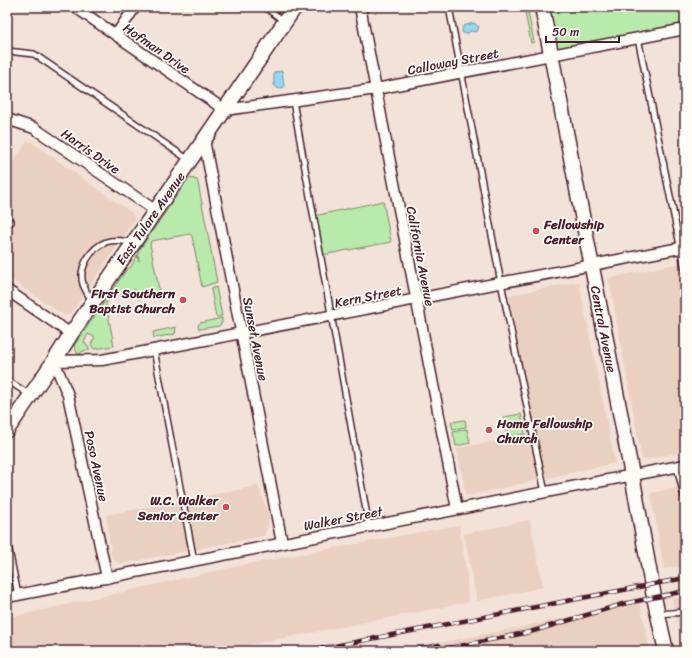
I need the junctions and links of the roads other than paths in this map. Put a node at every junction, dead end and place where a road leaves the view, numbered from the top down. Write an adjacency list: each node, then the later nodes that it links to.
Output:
1 (75, 7): 10 (street, Hofman Drive)
2 (135, 7): 10 (street)
3 (265, 7): 8 (lane)
4 (295, 7): 8 (street, East Tulare Avenue)
5 (360, 7): 15 (street, California Avenue)
6 (449, 7): 14 (lane)
7 (542, 7): 13 (street, Central Avenue)
8 (285, 21): 17 (street, East Tulare Avenue)
9 (685, 29): 11 (street, Calloway Street)
10 (116, 35): 17 (street, Hofman Drive)
11 (638, 38): 13 (street, Calloway Street); 23 (lane)
12 (7, 51): 20 (lane)
13 (551, 55): 14 (street, Calloway Street); 24 (street, Central Avenue)
14 (462, 72): 15 (street, Calloway Street); 26 (lane)
15 (376, 89): 16 (street, Calloway Street); 28 (street, California Avenue)
16 (293, 101): 17 (street, Calloway Street); 30 (lane)
17 (225, 110): 19 (street, East Tulare Avenue)
18 (7, 119): 21 (street, Harris Drive)
19 (204, 140): 20 (street, East Tulare Avenue); 31 (street, Sunset Avenue)
20 (190, 160): 21 (street, East Tulare Avenue)
21 (156, 211): 22 (street, East Tulare Avenue)
22 (134, 243): 29 (street, East Tulare Avenue); 29 (lane)
23 (683, 247): 24 (street, Kern Street); 25 (lane)
24 (592, 265): 26 (street, Kern Street); 39 (street, Central Avenue)
25 (685, 270)
26 (501, 283): 28 (street, Kern Street); 40 (lane)
27 (7, 290): 32 (street)
28 (417, 299): 30 (street, Kern Street); 42 (street, California Avenue)
29 (93, 302): 32 (street, East Tulare Avenue)
30 (331, 316): 31 (street, Kern Street); 43 (lane)
31 (242, 333): 33 (street, Kern Street); 45 (street, Sunset Avenue)
32 (71, 334): 34 (street, East Tulare Avenue)
33 (154, 350): 34 (street, Kern Street); 46 (lane)
34 (54, 361): 36 (street, East Tulare Avenue); 47 (street, Poso Avenue)
35 (7, 380): 36 (lane)
36 (30, 396): 37 (street, East Tulare Avenue)
37 (7, 430)
38 (681, 466): 39 (street, Walker Street); 41 (lane)
39 (632, 475): 40 (street, Walker Street); 51 (street, Central Avenue)
40 (545, 492): 42 (street, Walker Street)
41 (685, 500)
42 (458, 509): 43 (street, Walker Street)
43 (369, 527): 45 (street, Walker Street)
44 (7, 540): 48 (lane)
45 (282, 543): 46 (street, Walker Street)
46 (194, 561): 47 (street, Walker Street)
47 (108, 578): 48 (street, Walker Street)
48 (18, 595): 49 (street, Walker Street)
49 (7, 597)
50 (685, 612): 51 (lane)
51 (658, 614): 52 (street, Central Avenue)
52 (666, 651)

